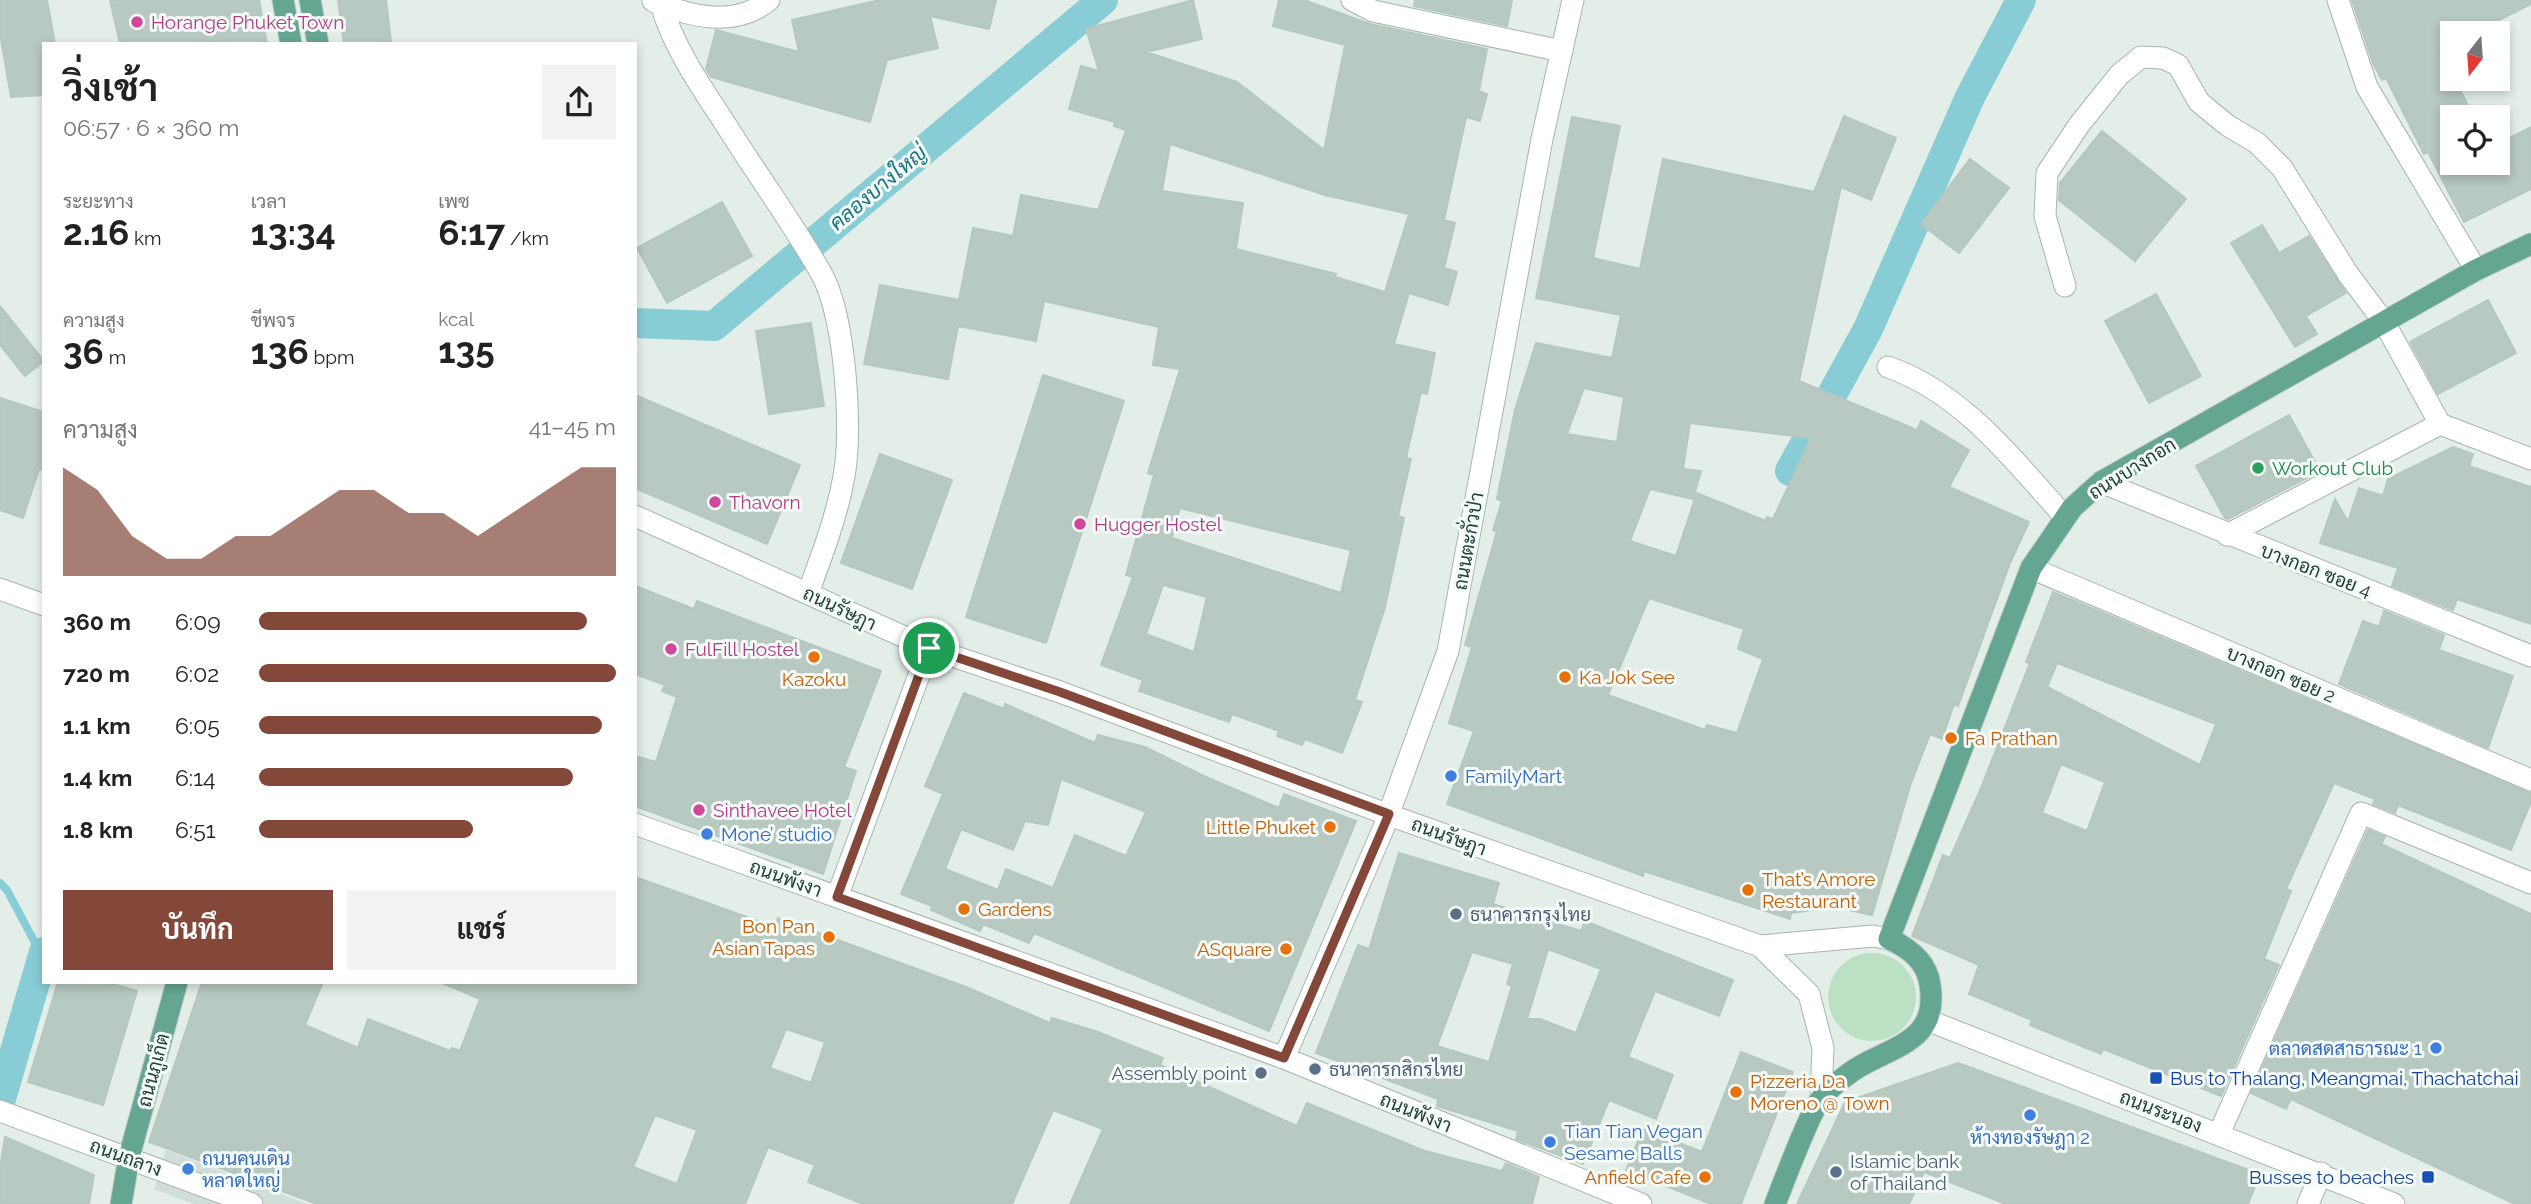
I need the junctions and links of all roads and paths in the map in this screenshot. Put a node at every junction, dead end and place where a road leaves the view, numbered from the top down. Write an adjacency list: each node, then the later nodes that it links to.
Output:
1 (283, 0): 8 (main road)
2 (310, 0): 9 (main road)
3 (769, 0): 7 (street)
4 (1352, 0): 10 (street)
5 (1573, 0): 10 (street, ถนนตะกั่วป่า)
6 (2338, 0): 12 (street)
7 (656, 2): 24 (street)
8 (291, 42)
9 (318, 42)
10 (1562, 51): 29 (street, ถนนตะกั่วป่า)
11 (2531, 244): 12 (main road, ถนนบางกอก)
12 (2476, 270): 14 (main road, ถนนบางกอก)
13 (2065, 286): 14 (street)
14 (2384, 322): 16 (street); 18 (main road, ถนนบางกอก)
15 (1888, 367): 20 (street)
16 (2440, 425): 17 (street); 21 (street)
17 (2531, 459)
18 (2101, 482): 20 (main road, ถนนบางกอก); 21 (street, บางกอก ซอย 4)
19 (637, 517): 24 (street, ถนนรัษฎา)
20 (2065, 517): 22 (main road, ถนนบางกอก)
21 (2227, 535): 27 (street, บางกอก ซอย 4)
22 (2031, 568): 28 (street, บางกอก ซอย 2); 33 (main road, ถนนบางกอก)
23 (0, 589): 25 (street)
24 (808, 593): 26 (street, ถนนรัษฎา)
25 (42, 604)
26 (929, 648): 29 (street, ถนนรัษฎา); 32 (street)
27 (2531, 656)
28 (2531, 780)
29 (1389, 814): 34 (street, ถนนรัษฎา); 37 (street, ถนนตะกั่วป่า)
30 (637, 825): 32 (street, ถนนพังงา)
31 (2531, 883): 40 (street)
32 (837, 897): 37 (street, ถนนพังงา)
33 (1889, 939): 34 (street); 36 (main road)
34 (1760, 946): 38 (street)
35 (176, 984): 41 (main road, ถนนภูเก็ต)
36 (1927, 1020): 38 (main road); 40 (street, ถนนระนอง)
37 (1284, 1058): 45 (street, ถนนพังงา)
38 (1821, 1097): 46 (main road)
39 (0, 1111): 41 (street, ถนนถลาง)
40 (2219, 1134): 42 (street, ถนนระนอง)
41 (129, 1157): 43 (main road, ถนนภูเก็ต); 44 (street, ถนนถลาง)
42 (2321, 1173): 47 (street); 48 (street, ถนนระนอง)
43 (121, 1204)
44 (252, 1204)
45 (1641, 1204)
46 (1775, 1204)
47 (2308, 1204)
48 (2393, 1204)

